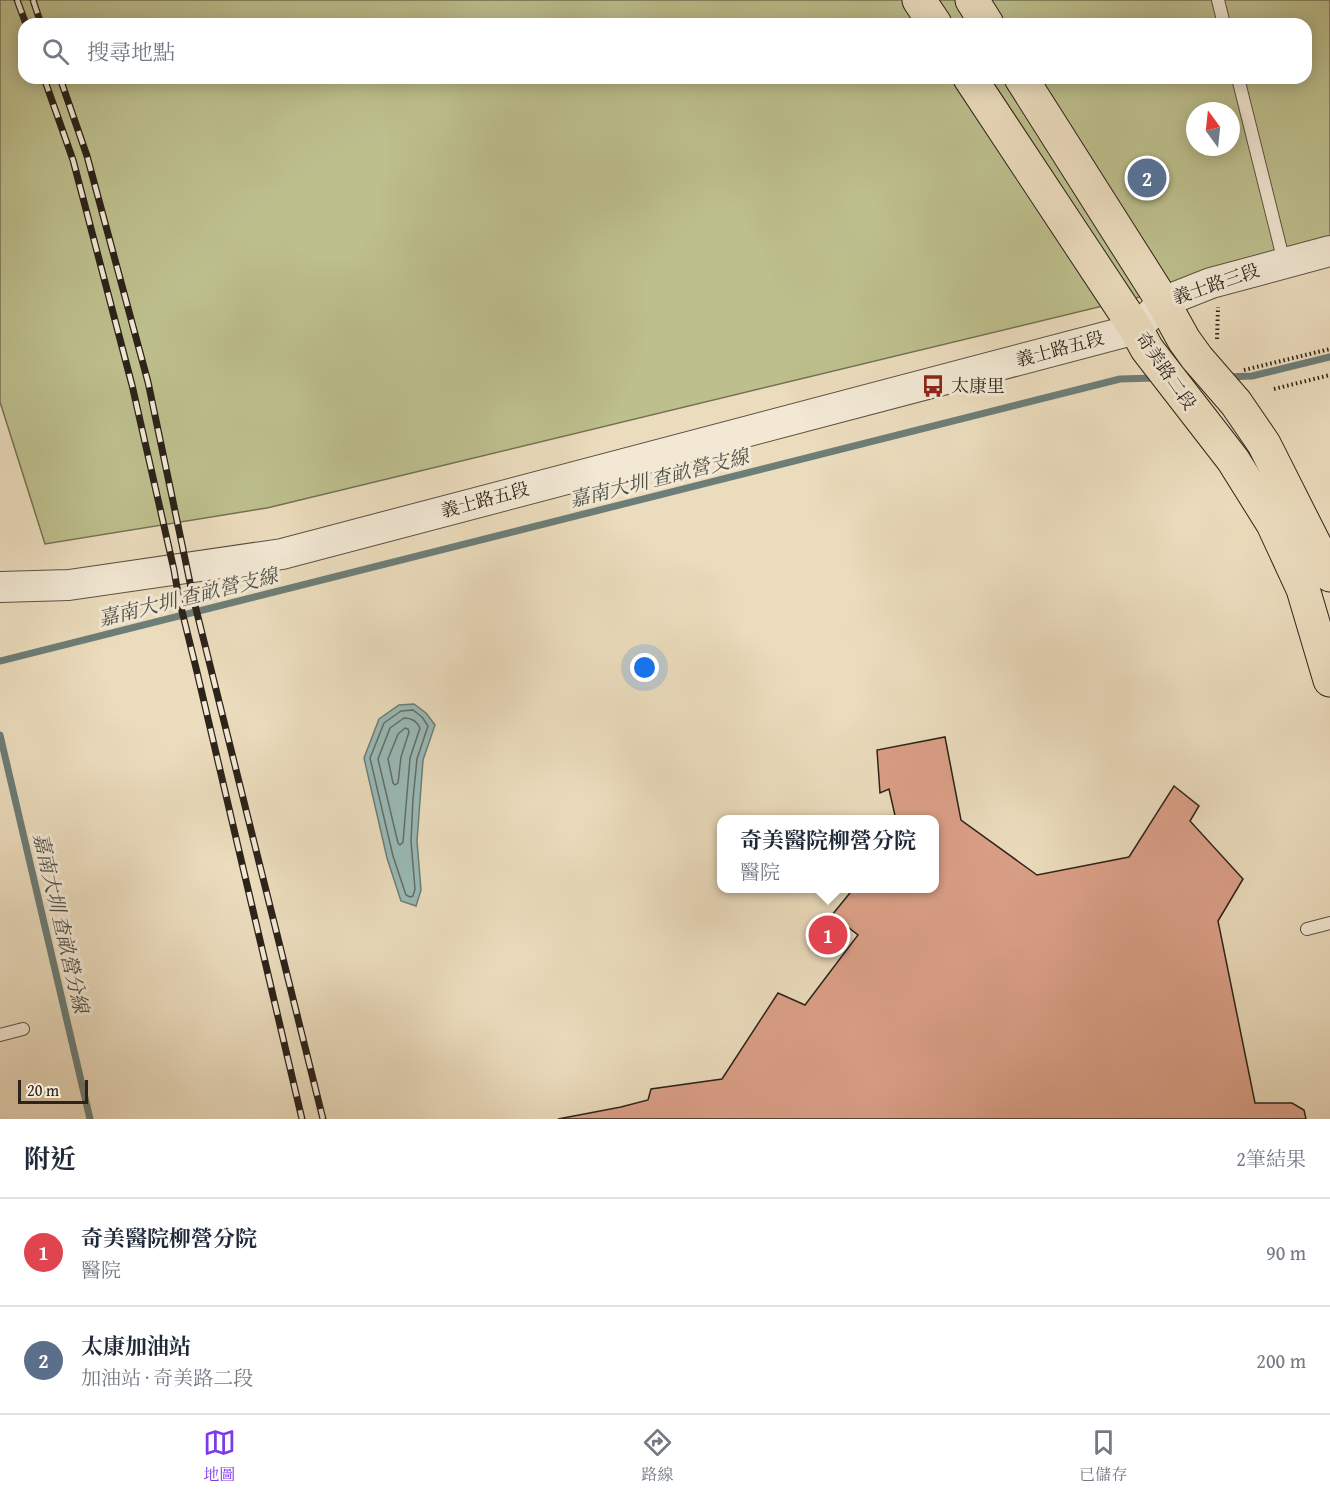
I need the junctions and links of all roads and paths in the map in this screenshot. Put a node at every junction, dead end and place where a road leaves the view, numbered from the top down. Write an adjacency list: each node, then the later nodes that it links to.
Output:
1 (919, 0): 4 (main road)
2 (972, 0): 5 (main road)
3 (1218, 0): 6 (lane)
4 (931, 18)
5 (983, 18)
6 (1222, 18)
7 (974, 84): 15 (main road, 奇美路二段)
8 (1025, 84): 14 (main road, 奇美路二段)
9 (1240, 84): 11 (lane)
10 (1330, 251): 11 (street, 義士路三段)
11 (1284, 262): 14 (street, 義士路三段)
12 (1330, 272): 13 (street, 義士路三段)
13 (1218, 298): 14 (street, 義士路三段); 16 (path)
14 (1163, 302): 15 (street); 16 (main road, 奇美路二段)
15 (1141, 339): 22 (street, 義士路五段); 23 (main road, 奇美路二段)
16 (1191, 349): 19 (main road, 奇美路二段)
17 (1330, 349): 19 (path)
18 (1330, 375): 20 (path)
19 (1237, 387): 21 (main road, 奇美路二段)
20 (1274, 389)
21 (1330, 575)
22 (0, 587)
23 (1330, 680)
24 (1330, 923): 25 (lane)
25 (1307, 930)
26 (23, 1029): 27 (lane)
27 (0, 1035)

